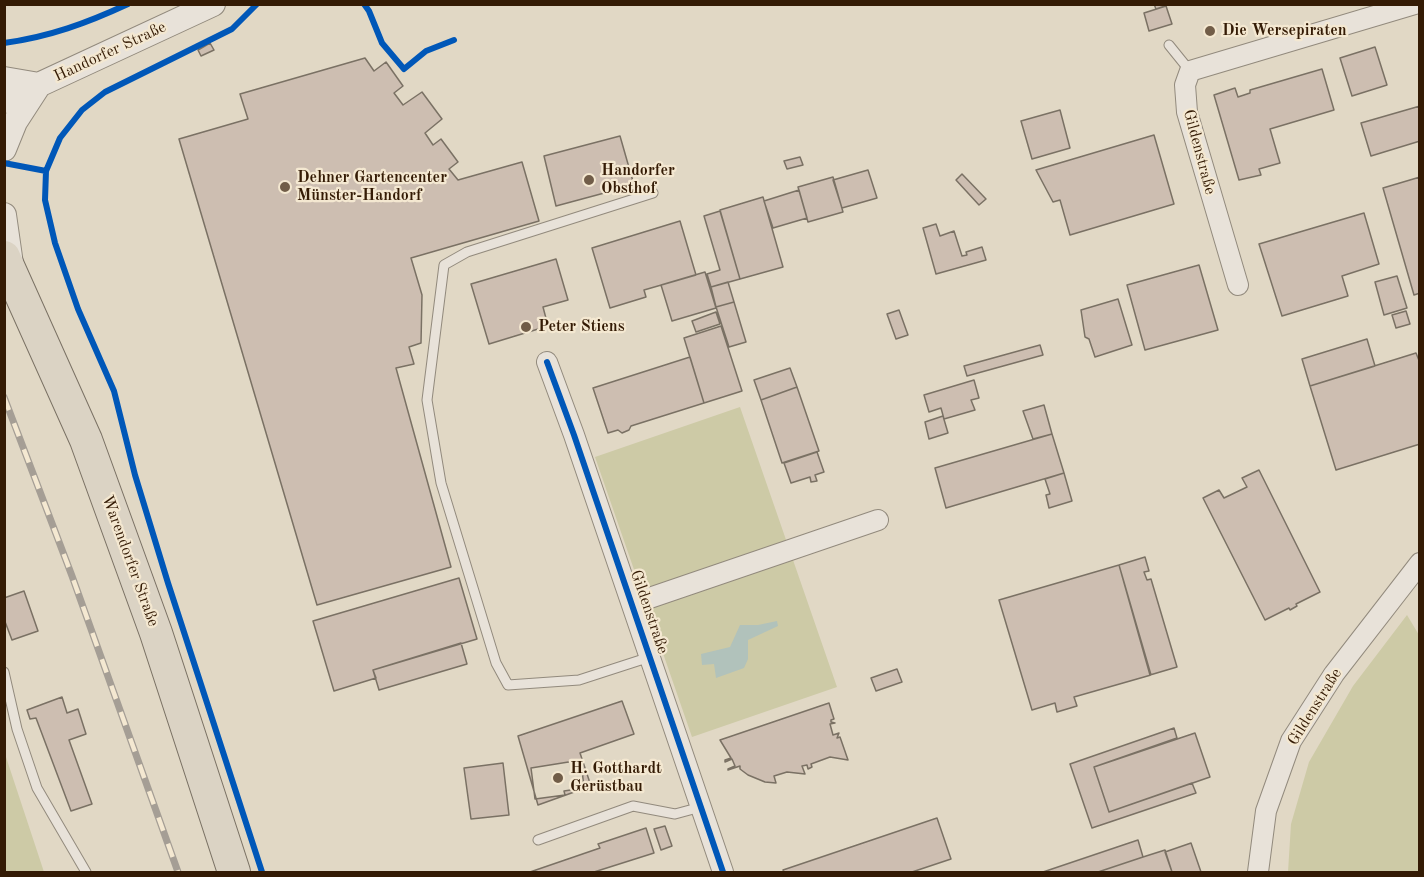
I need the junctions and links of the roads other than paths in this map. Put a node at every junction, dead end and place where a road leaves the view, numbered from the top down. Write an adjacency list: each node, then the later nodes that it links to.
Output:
1 (213, 4): 6 (street, Handorfer Straße)
2 (1415, 4): 4 (street)
3 (1169, 45): 4 (lane)
4 (1190, 71): 12 (street, Gildenstraße)
5 (4, 79): 6 (street)
6 (39, 85): 7 (street, Handorfer Straße); 8 (street, Handorfer Straße)
7 (4, 101)
8 (4, 149)
9 (653, 193): 17 (lane)
10 (4, 215): 11 (street)
11 (8, 264): 22 (main road, Warendorfer Straße)
12 (1238, 285)
13 (547, 362): 16 (street, Gildenstraße)
14 (879, 520): 16 (street, Gildenstraße)
15 (1419, 563): 24 (street, Gildenstraße)
16 (632, 604): 17 (street, Gildenstraße)
17 (650, 657): 19 (street, Gildenstraße)
18 (4, 672): 21 (lane)
19 (701, 807): 20 (lane); 23 (street, Gildenstraße)
20 (538, 840)
21 (86, 873)
22 (234, 873)
23 (723, 873)
24 (1258, 873)

